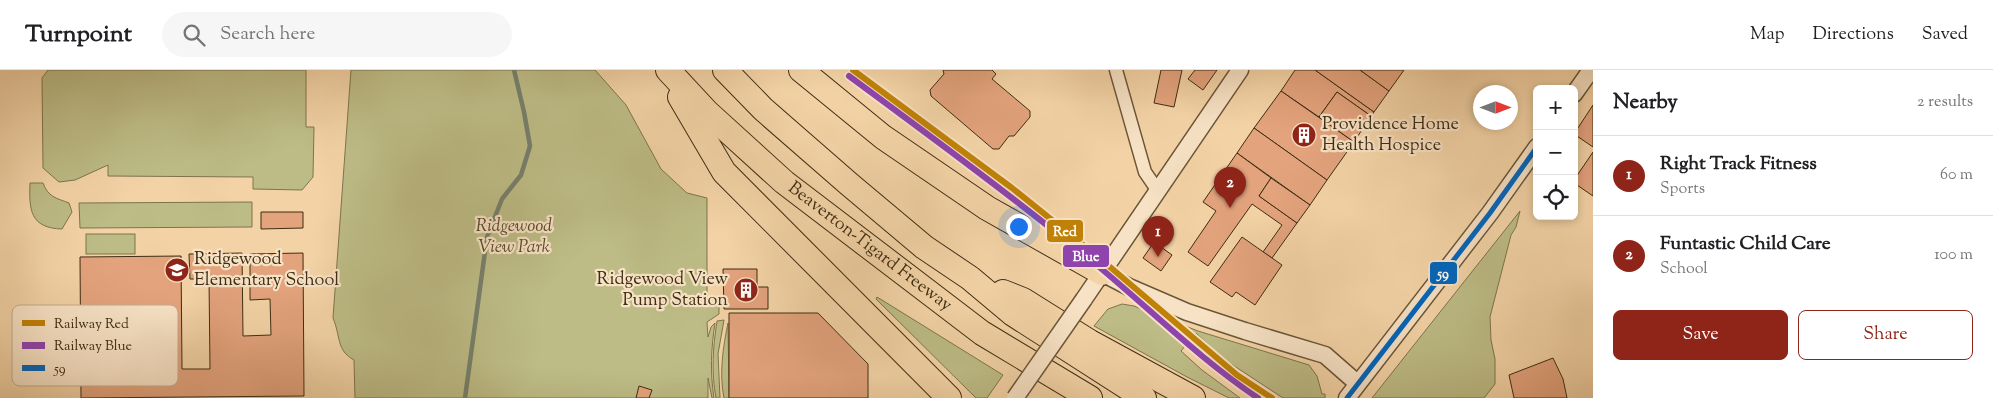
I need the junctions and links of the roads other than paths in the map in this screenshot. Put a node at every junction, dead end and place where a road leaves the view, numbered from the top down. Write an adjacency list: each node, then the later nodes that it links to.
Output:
1 (666, 70): 13 (highway); 15 (highway, Beaverton-Tigard Freeway)
2 (725, 70): 11 (highway, Beaverton-Tigard Freeway)
3 (801, 70): 10 (highway)
4 (1116, 70): 9 (street)
5 (1240, 70): 9 (street)
6 (1591, 70): 7 (street)
7 (1578, 88)
8 (1533, 152): 12 (street)
9 (1158, 191): 10 (street)
10 (1102, 273): 12 (street); 14 (street, bridge)
11 (970, 278): 16 (highway, Beaverton-Tigard Freeway); 17 (highway)
12 (1357, 384): 18 (street)
13 (949, 398)
14 (1015, 398)
15 (1090, 398)
16 (1144, 398)
17 (1193, 398)
18 (1347, 398)

